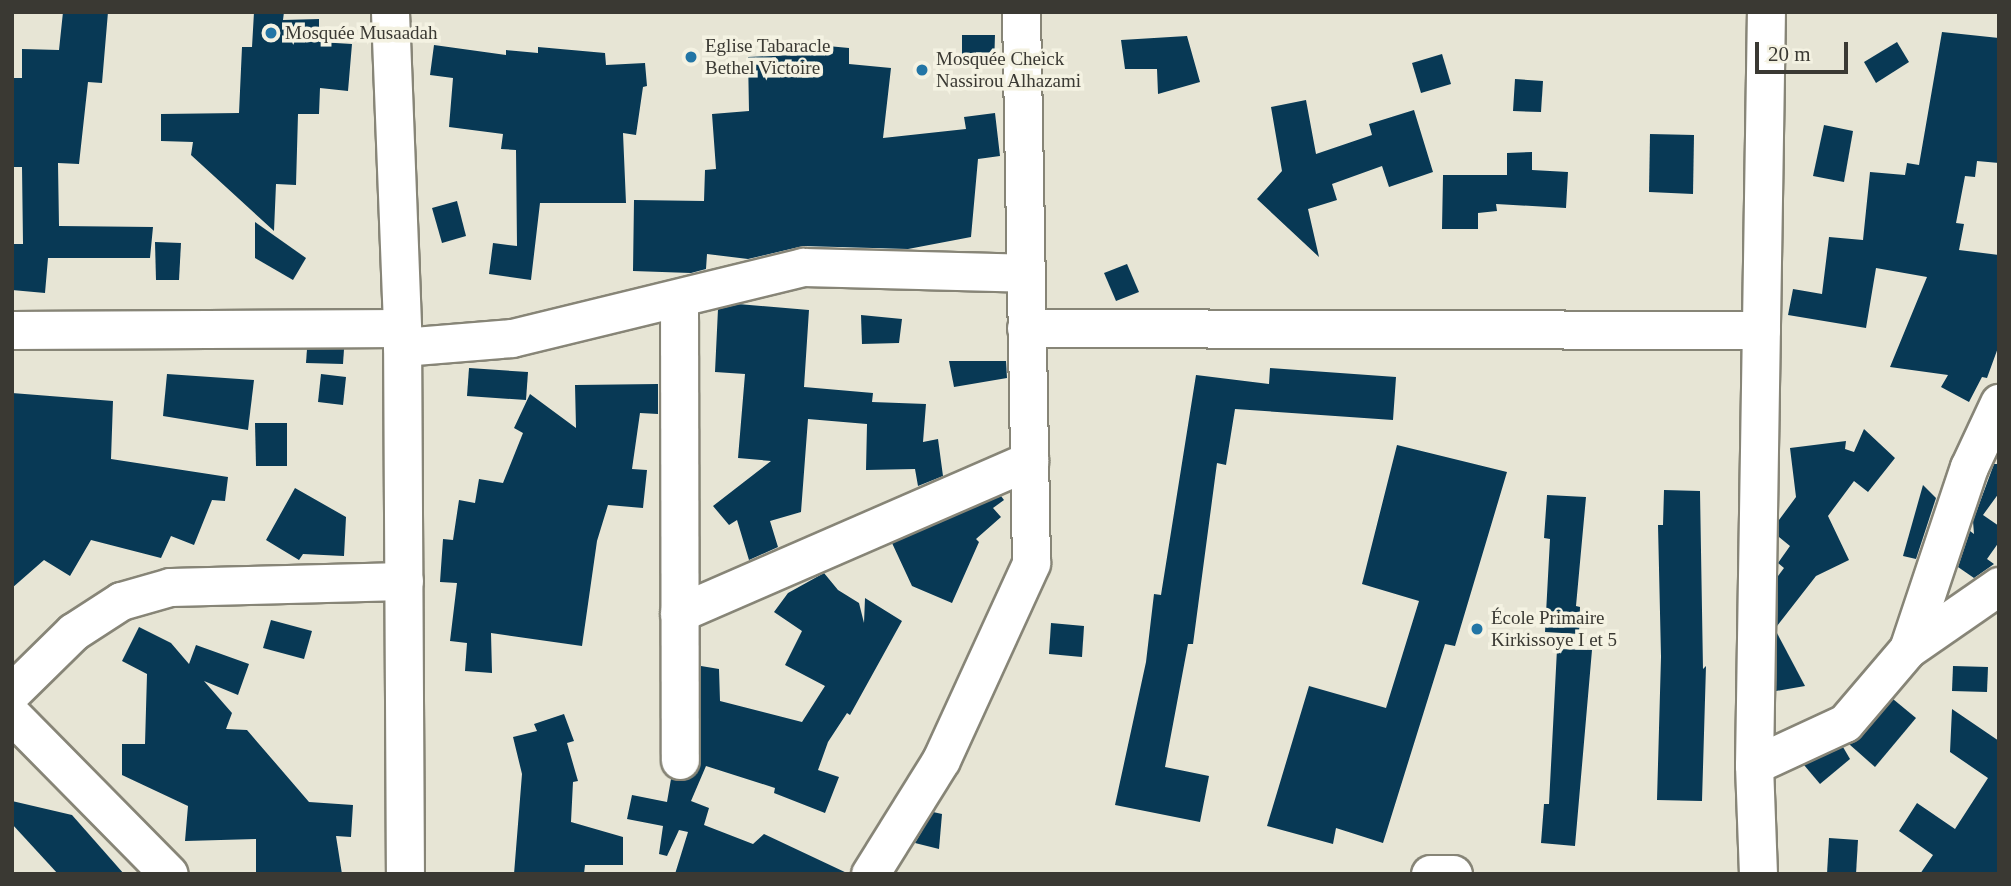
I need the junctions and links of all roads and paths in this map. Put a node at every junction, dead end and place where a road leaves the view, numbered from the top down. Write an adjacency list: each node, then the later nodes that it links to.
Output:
1 (390, 12): 9 (street)
2 (1021, 12): 4 (street)
3 (1766, 12): 8 (street)
4 (1025, 273): 5 (street); 6 (street)
5 (678, 299): 9 (street); 14 (street)
6 (1026, 328): 8 (street); 11 (street)
7 (12, 330): 9 (street)
8 (1761, 330): 19 (street)
9 (402, 337): 12 (street)
10 (1999, 403): 15 (street)
11 (1029, 461): 14 (street); 22 (street)
12 (404, 581): 16 (street); 21 (street)
13 (1999, 586): 15 (street)
14 (679, 613): 18 (street)
15 (1908, 649): 19 (street)
16 (12, 692)
17 (12, 715): 20 (street)
18 (680, 760)
19 (1754, 765): 25 (street)
20 (169, 874)
21 (405, 874)
22 (870, 874)
23 (1430, 874): 24 (street)
24 (1453, 874)
25 (1758, 874)

